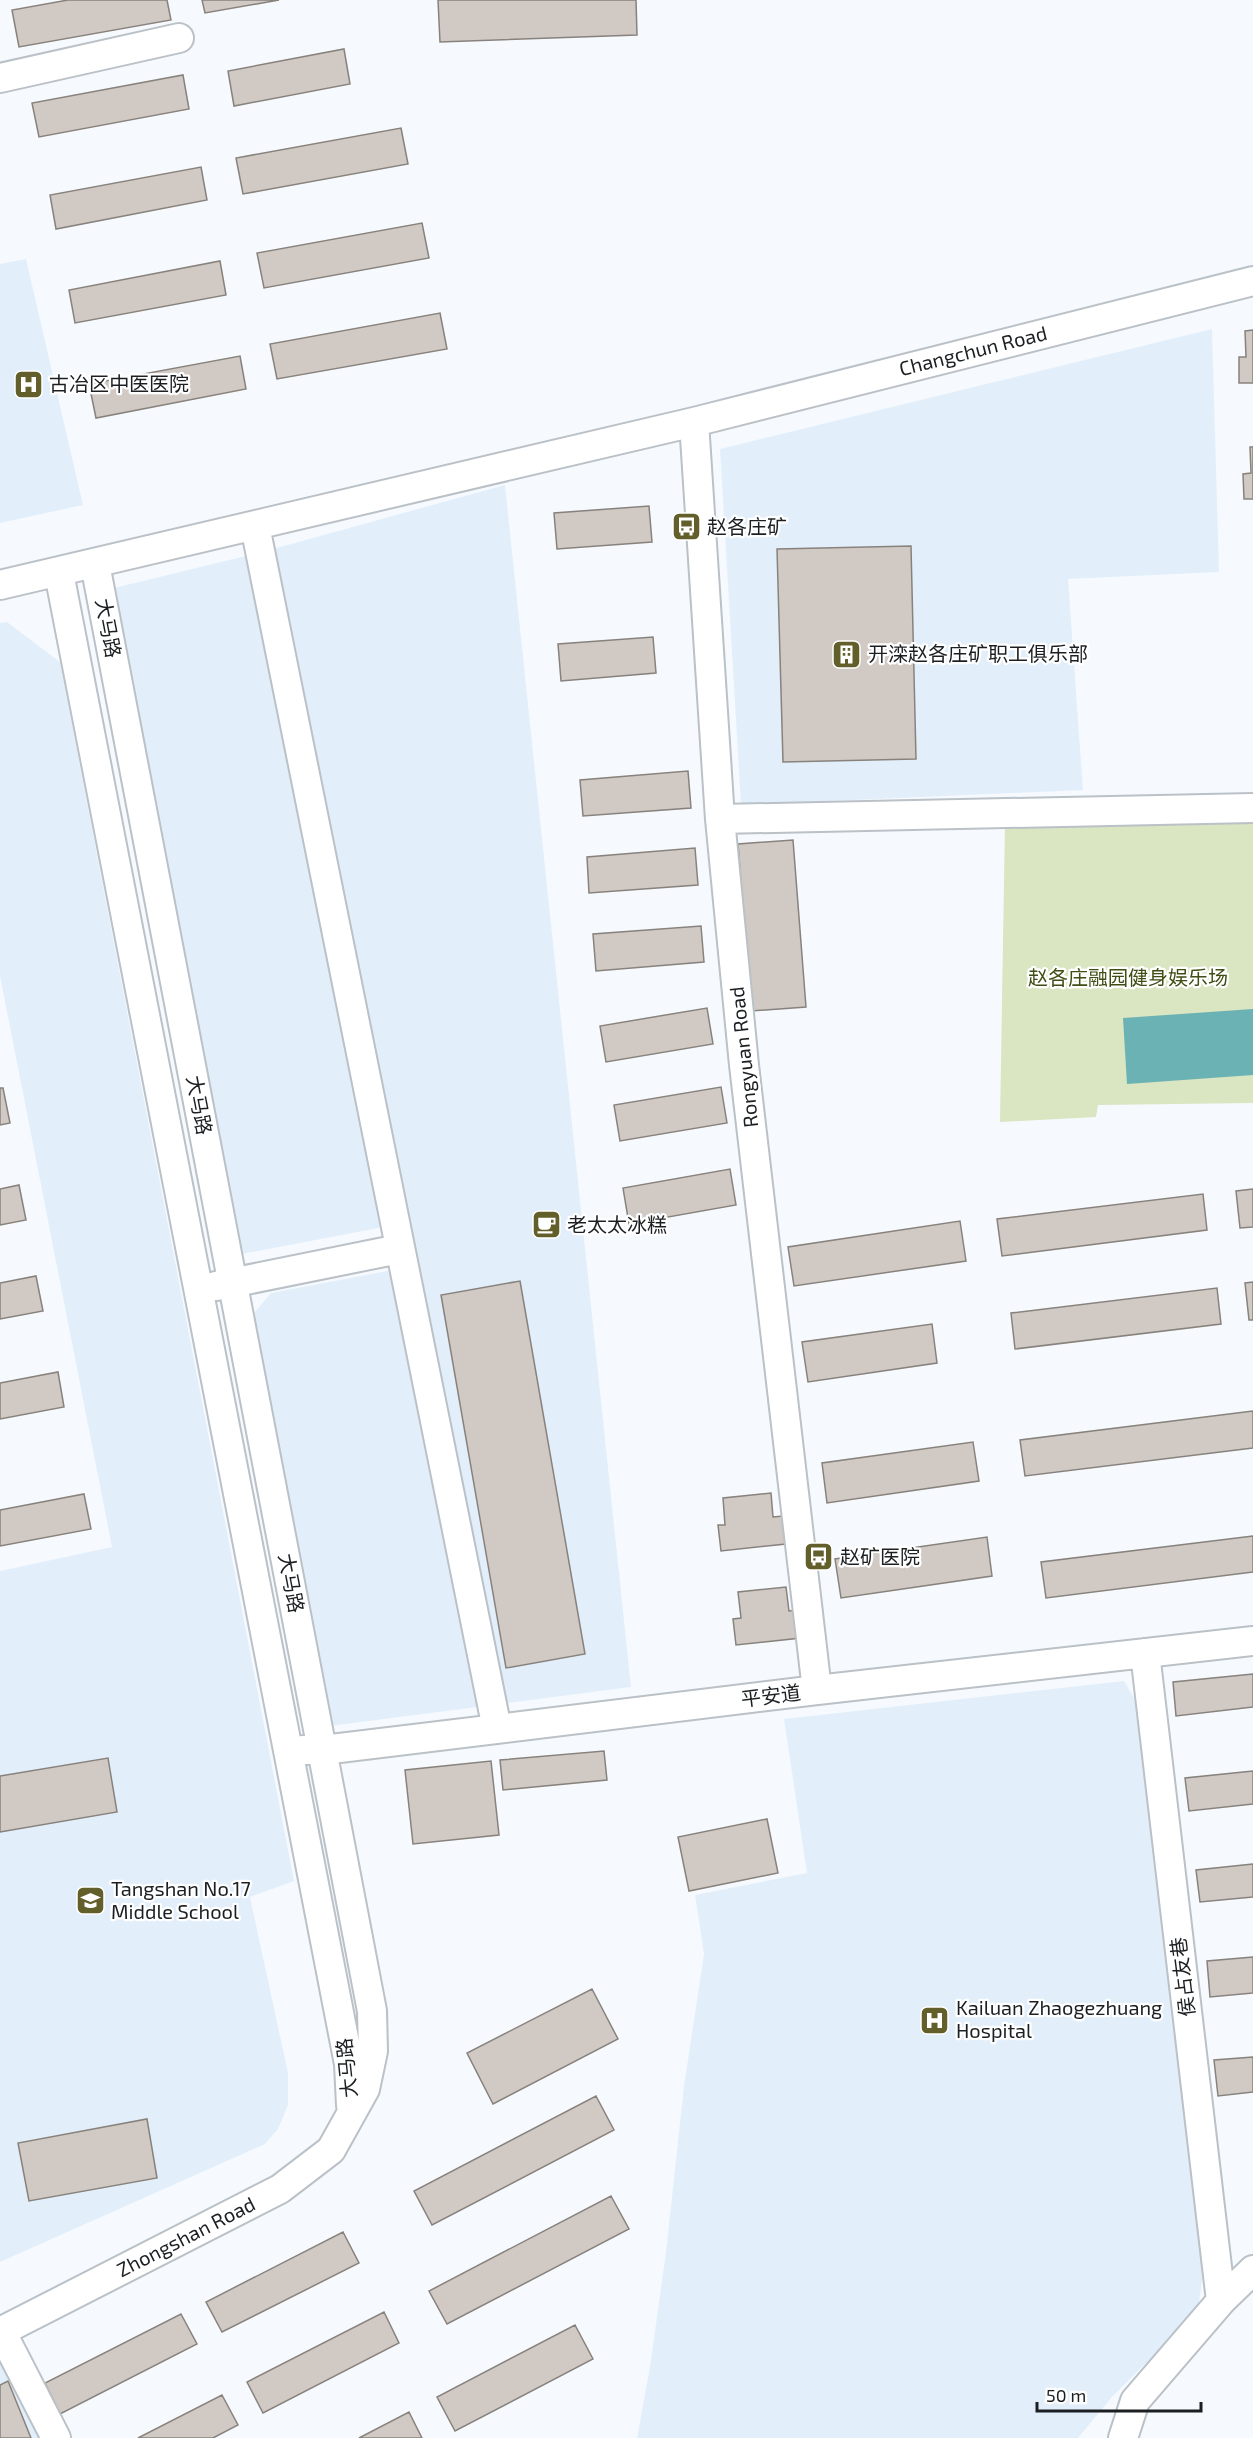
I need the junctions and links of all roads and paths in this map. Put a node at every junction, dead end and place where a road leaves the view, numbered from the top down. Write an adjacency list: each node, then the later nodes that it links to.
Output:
1 (179, 39): 2 (street)
2 (0, 78)
3 (1253, 281): 4 (street, Changchun Road)
4 (694, 422): 5 (street, Changchun Road); 10 (street, Rongyuan Road)
5 (255, 526): 6 (street, Changchun Road); 11 (street)
6 (95, 564): 7 (street, Changchun Road); 12 (street, 大马路)
7 (59, 573): 8 (street, Changchun Road); 13 (street, 大马路)
8 (0, 585)
9 (1253, 808): 10 (street)
10 (720, 819): 16 (street, Rongyuan Road)
11 (399, 1249): 12 (street); 17 (street)
12 (233, 1283): 13 (street); 19 (street, 大马路)
13 (200, 1288): 18 (street, 大马路)
14 (1253, 1641): 15 (street, 平安道)
15 (1145, 1653): 16 (street, 平安道); 22 (street, 侯占友巷)
16 (818, 1690): 17 (street, 平安道)
17 (496, 1729): 19 (street, 平安道)
18 (289, 1750): 19 (street, 平安道); 20 (street, 大马路)
19 (323, 1750): 20 (street, 大马路)
20 (351, 2116): 23 (street, Zhongshan Road)
21 (1253, 2270): 22 (street)
22 (1221, 2301): 25 (street)
23 (1, 2331): 24 (street)
24 (56, 2438)
25 (1123, 2438)

